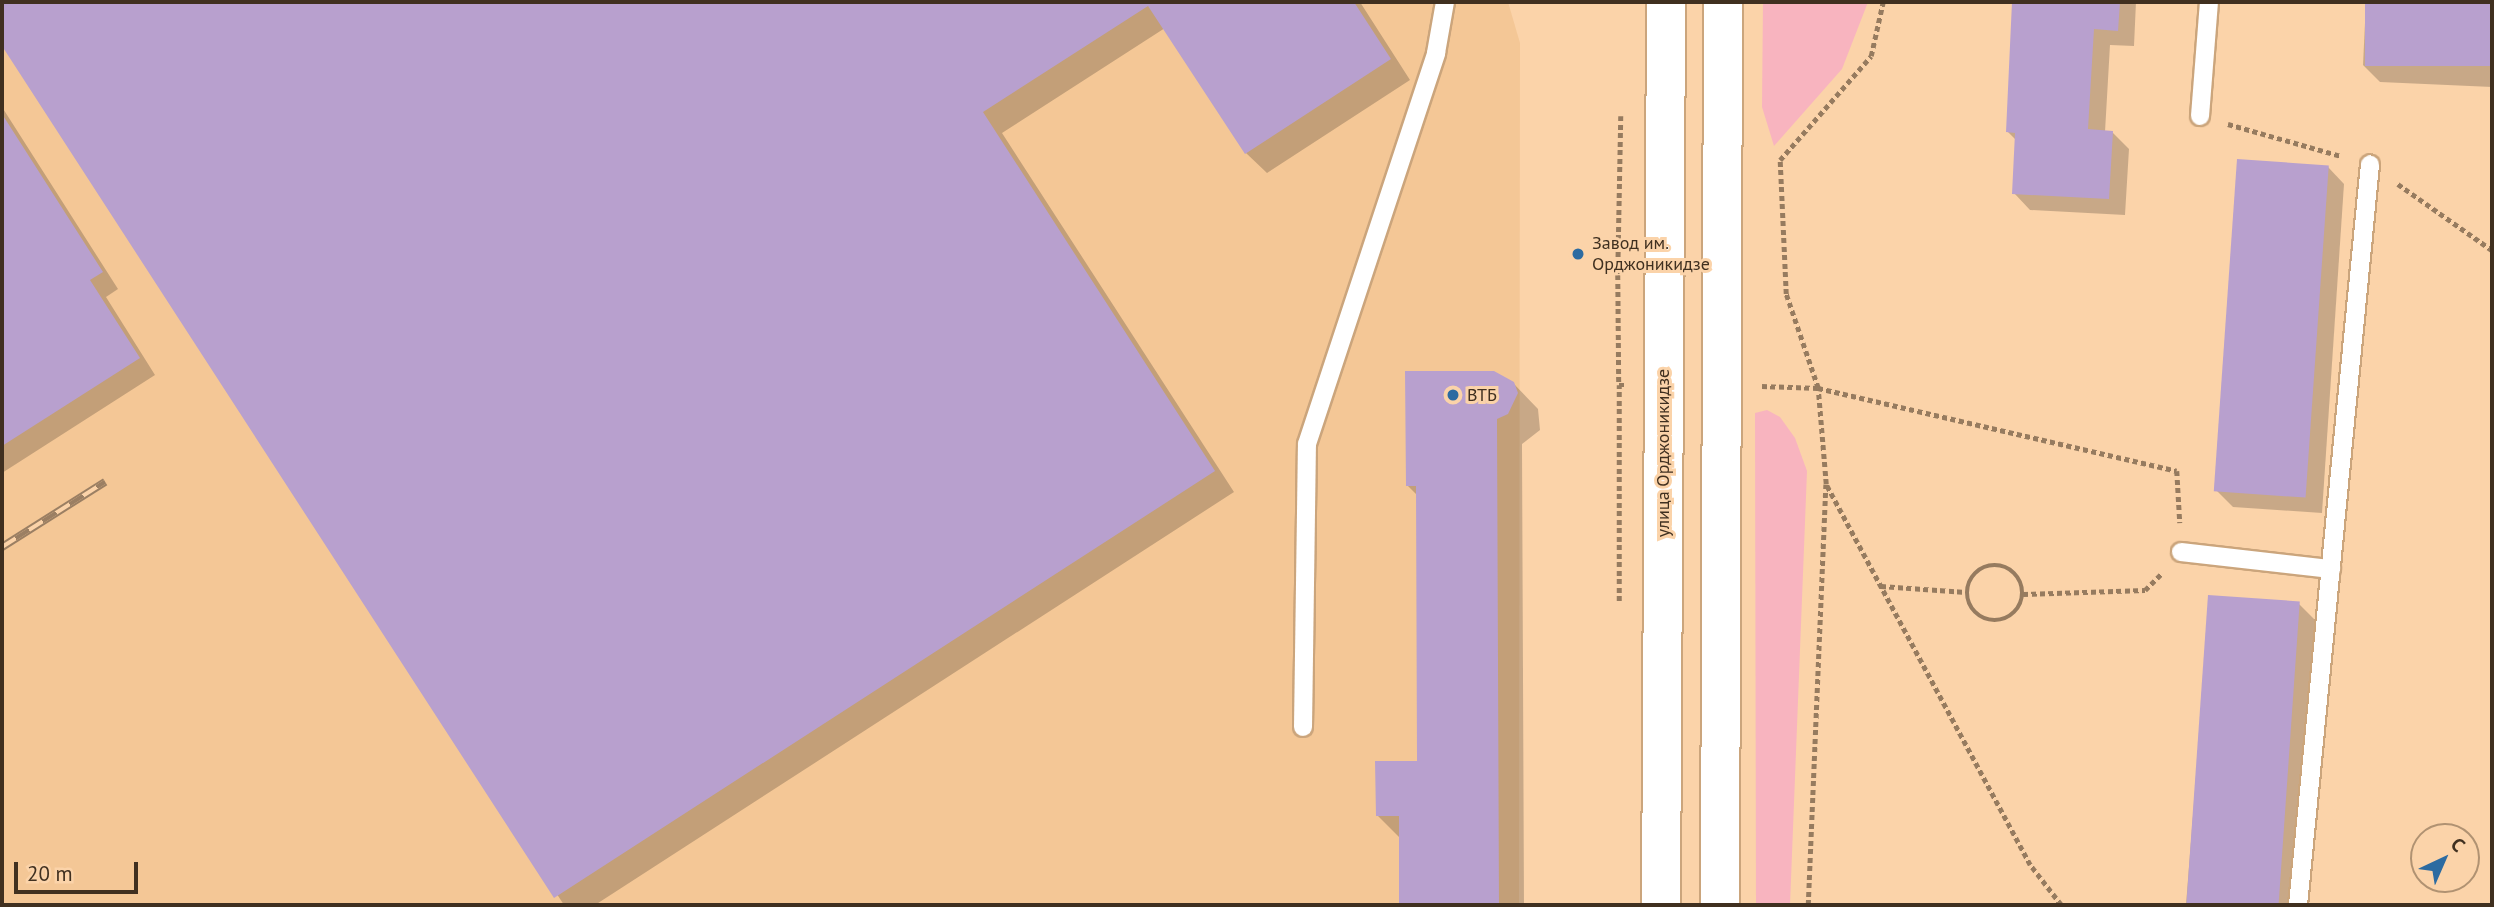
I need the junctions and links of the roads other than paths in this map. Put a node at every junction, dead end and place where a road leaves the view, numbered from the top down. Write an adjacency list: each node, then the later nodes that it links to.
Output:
1 (1445, 2): 9 (lane)
2 (1666, 2): 10 (main road, улица Орджоникидзе)
3 (1723, 2): 11 (main road)
4 (2209, 2): 5 (lane)
5 (2200, 116)
6 (2370, 164): 8 (lane)
7 (2181, 552): 8 (lane)
8 (2331, 569): 12 (lane)
9 (1303, 726)
10 (1661, 905)
11 (1720, 905)
12 (2298, 905)

